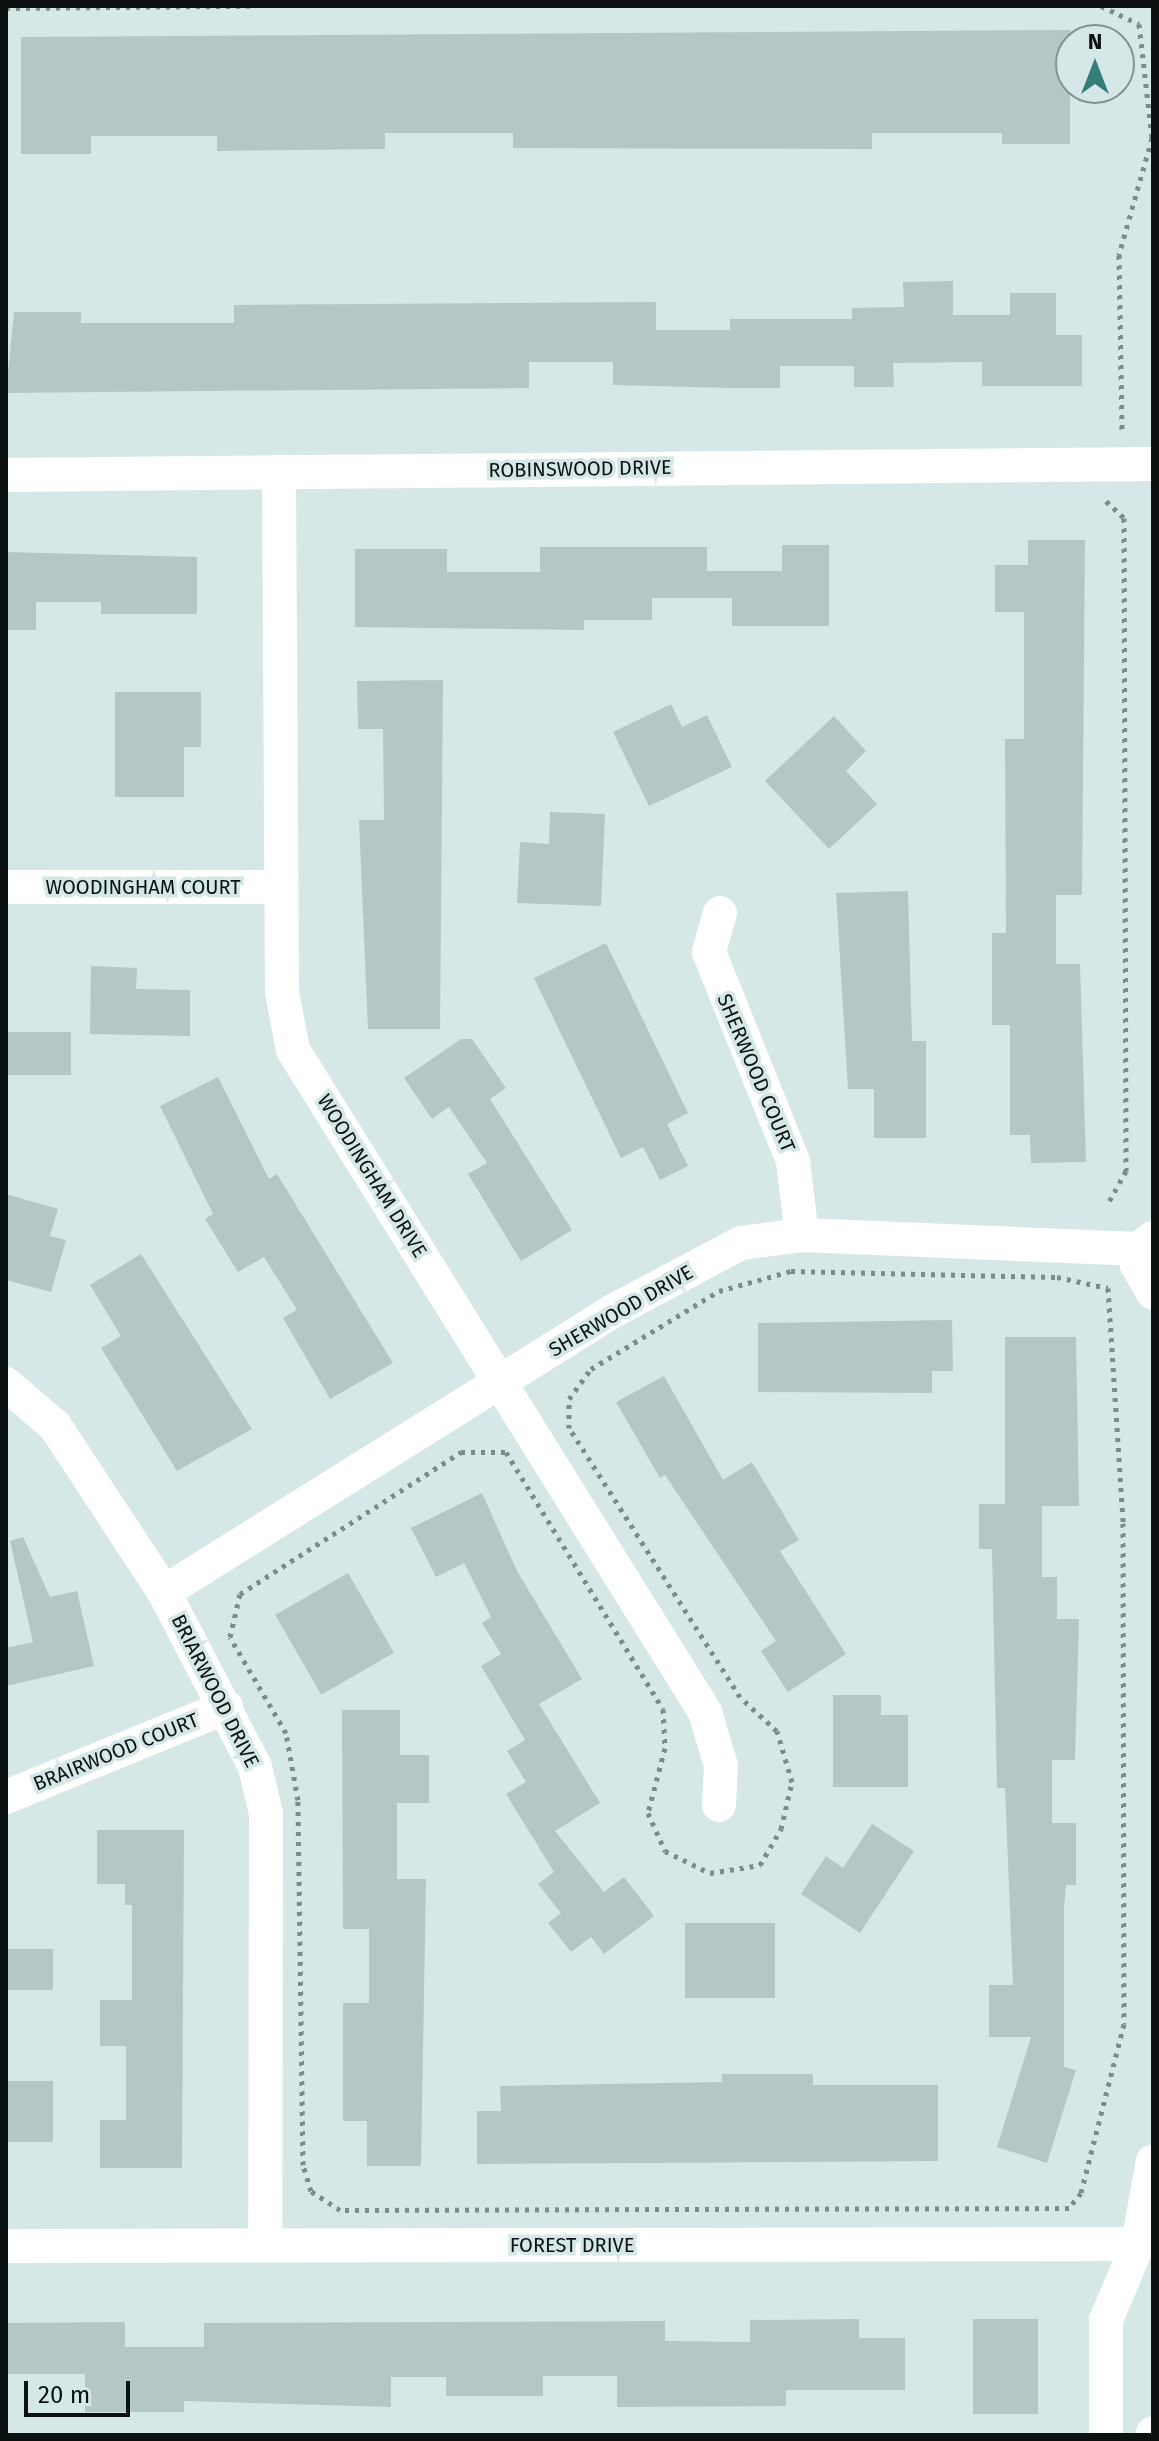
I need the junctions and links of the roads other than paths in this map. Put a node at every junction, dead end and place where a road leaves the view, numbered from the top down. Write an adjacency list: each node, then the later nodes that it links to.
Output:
1 (1153, 464): 2 (street, ROBINSWOOD DRIVE)
2 (279, 472): 3 (street, ROBINSWOOD DRIVE); 5 (street, WOODINGHAM DRIVE)
3 (6, 475)
4 (6, 887): 5 (street, WOODINGHAM COURT)
5 (281, 887): 11 (street, WOODINGHAM DRIVE)
6 (720, 913): 7 (street, SHERWOOD COURT)
7 (802, 1235): 8 (street, SHERWOOD DRIVE); 11 (street, SHERWOOD DRIVE)
8 (1145, 1243): 9 (street)
9 (1153, 1293)
10 (6, 1384): 12 (street, BRIARWOOD DRIVE)
11 (502, 1384): 12 (street, SHERWOOD DRIVE); 15 (street, WOODINGHAM DRIVE)
12 (164, 1592): 13 (street, BRIARWOOD DRIVE)
13 (226, 1707): 14 (street, BRAIRWOOD COURT); 18 (street, BRIARWOOD DRIVE)
14 (6, 1797)
15 (719, 1805)
16 (1153, 2161): 19 (street)
17 (6, 2246): 18 (street, FOREST DRIVE)
18 (265, 2246): 19 (street, FOREST DRIVE)
19 (1146, 2258): 20 (street)
20 (1106, 2435)

